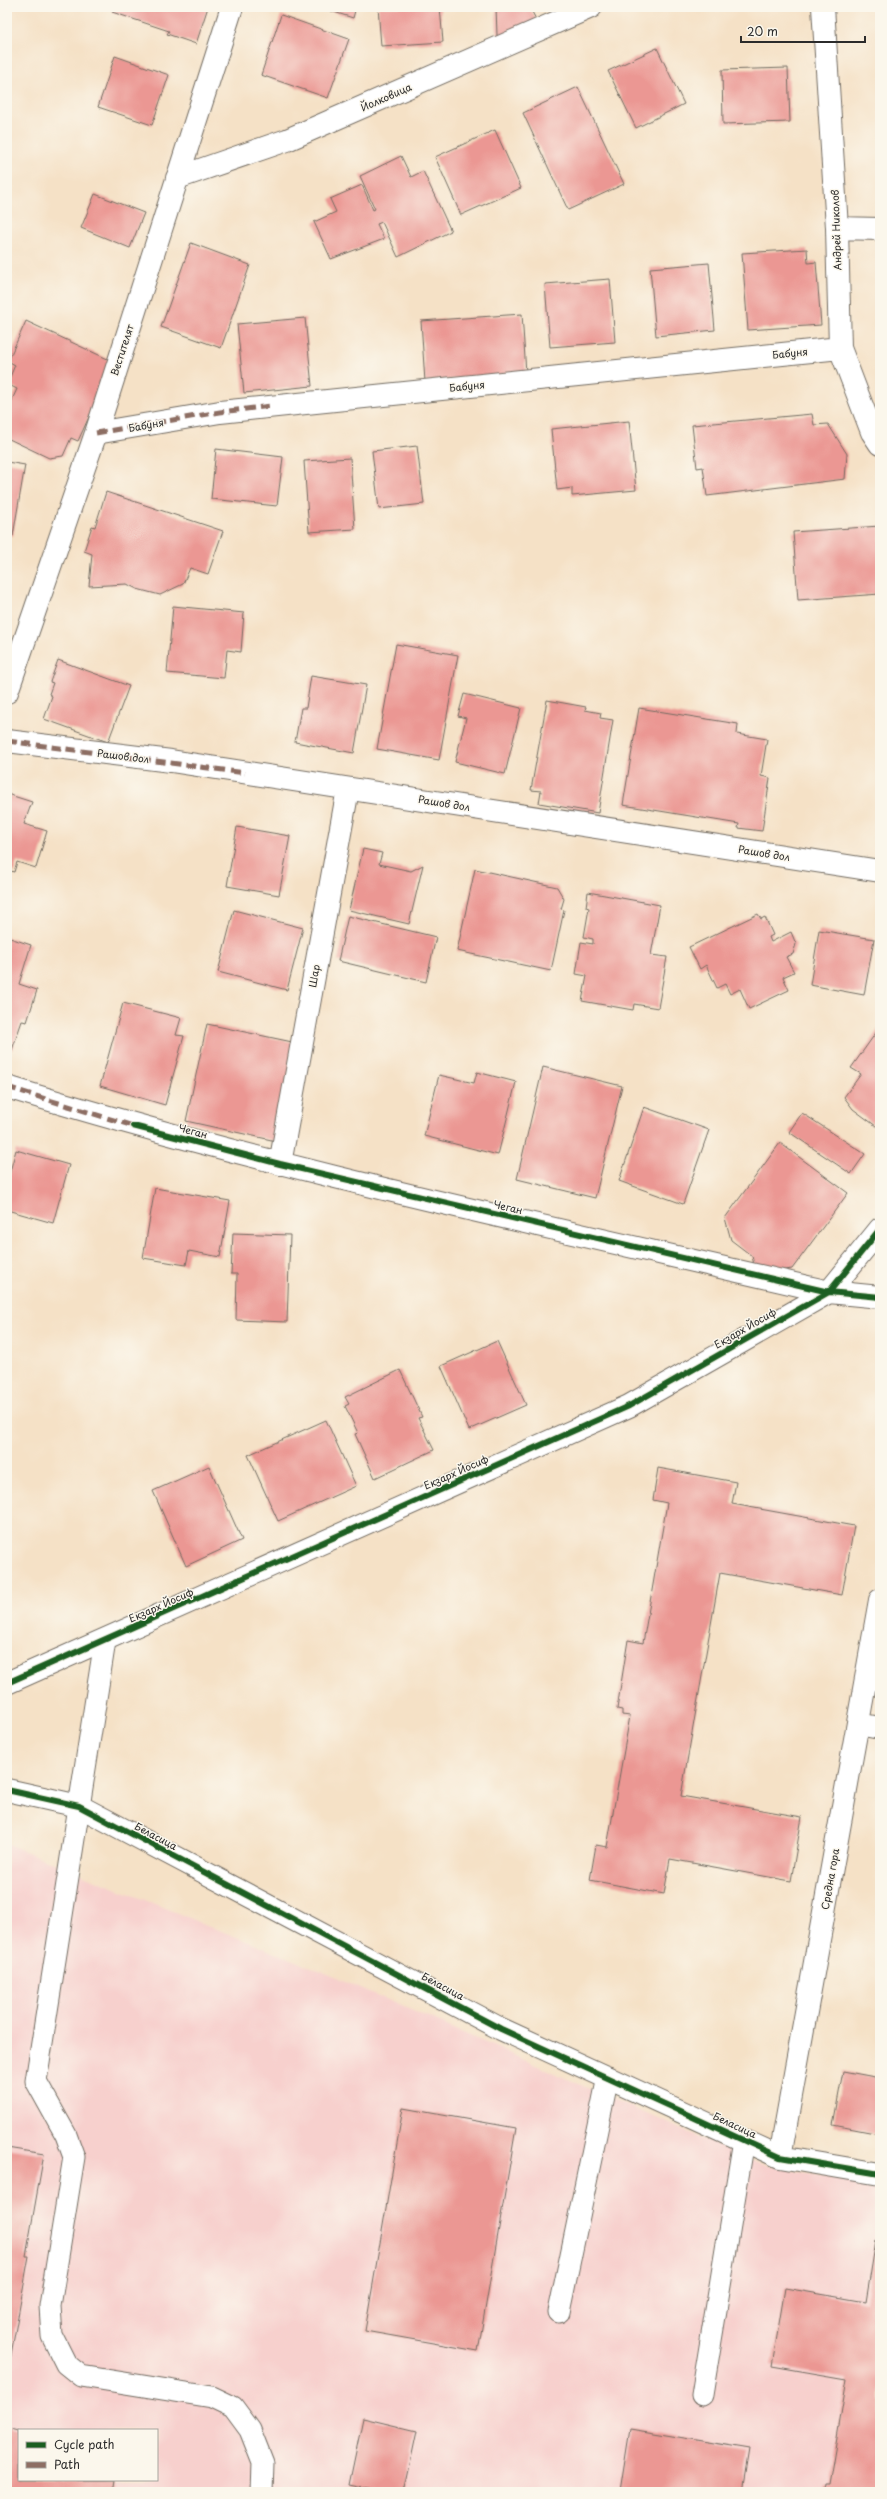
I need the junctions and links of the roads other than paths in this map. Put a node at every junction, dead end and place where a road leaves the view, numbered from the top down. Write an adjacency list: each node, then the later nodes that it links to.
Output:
1 (232, 7): 4 (street, Вестителят)
2 (591, 7): 4 (street, Йолковица)
3 (824, 7): 5 (street, Андрей Николов)
4 (177, 178): 8 (street, Вестителят)
5 (837, 228): 6 (street); 7 (street, Андрей Николов)
6 (880, 229)
7 (840, 348): 8 (street, Бабуня); 9 (street, Андрей Николов)
8 (96, 433): 10 (street, Вестителят)
9 (880, 444)
10 (7, 692)
11 (7, 741): 12 (street, Рашов дол)
12 (348, 788): 13 (street, Рашов дол); 15 (street, Шар)
13 (880, 871)
14 (7, 1087): 15 (street, Чеган)
15 (280, 1164): 17 (street, Чеган)
16 (880, 1229): 17 (street, Екзарх Йосиф)
17 (829, 1292): 18 (street, Чеган); 20 (street, Екзарх Йосиф)
18 (880, 1297)
19 (880, 1600): 22 (street, Средна гора)
20 (105, 1641): 21 (street, Екзарх Йосиф); 25 (lane)
21 (7, 1683)
22 (858, 1724): 23 (street); 28 (street, Средна гора)
23 (880, 1728)
24 (7, 1790): 25 (street, Беласица)
25 (79, 1806): 26 (street, Беласица); 32 (lane)
26 (608, 2077): 27 (street, Беласица); 30 (lane)
27 (744, 2140): 28 (street, Беласица); 31 (lane)
28 (780, 2157): 29 (street, Беласица)
29 (880, 2174)
30 (559, 2312)
31 (702, 2395)
32 (262, 2492)

